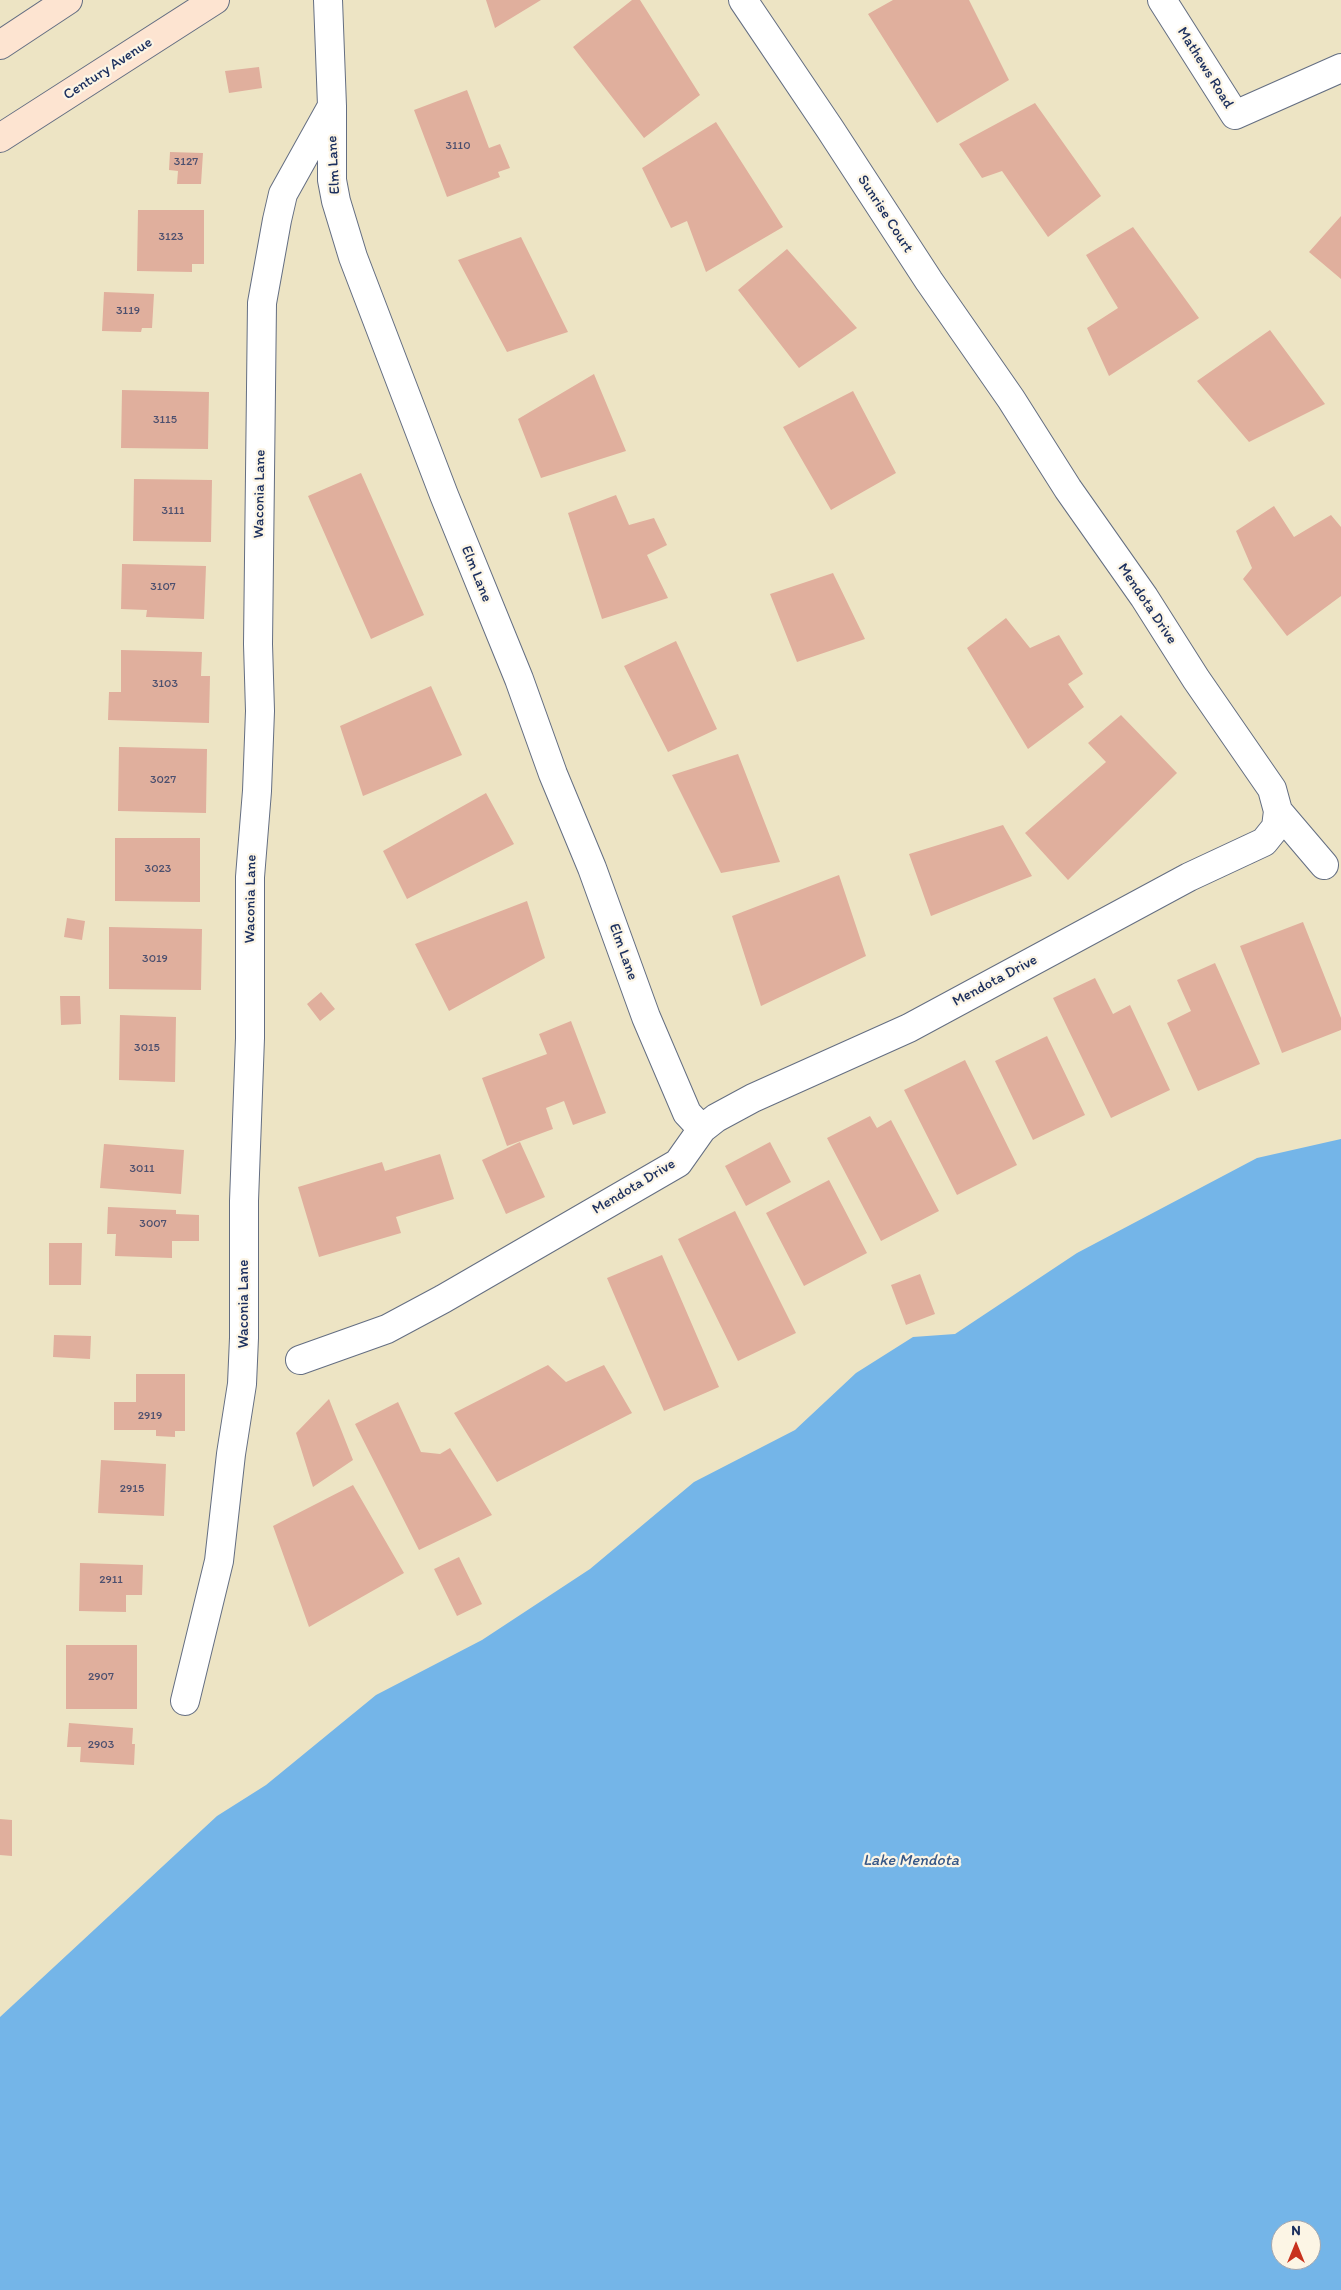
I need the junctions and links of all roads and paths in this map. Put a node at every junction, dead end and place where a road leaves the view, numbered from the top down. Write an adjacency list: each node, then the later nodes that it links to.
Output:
1 (68, 0): 6 (main road)
2 (216, 0): 9 (main road, Century Avenue)
3 (328, 0): 8 (street, Elm Lane)
4 (743, 0): 10 (street, Sunrise Court)
5 (1162, 0): 7 (street, Mathews Road)
6 (0, 45)
7 (1341, 68)
8 (332, 106): 13 (street, Elm Lane); 15 (street, Waconia Lane)
9 (0, 138)
10 (1029, 427): 11 (street, Mendota Drive)
11 (1278, 811): 12 (street); 13 (street, Mendota Drive)
12 (1324, 864)
13 (702, 1129): 14 (street, Mendota Drive)
14 (300, 1360)
15 (185, 1701)

